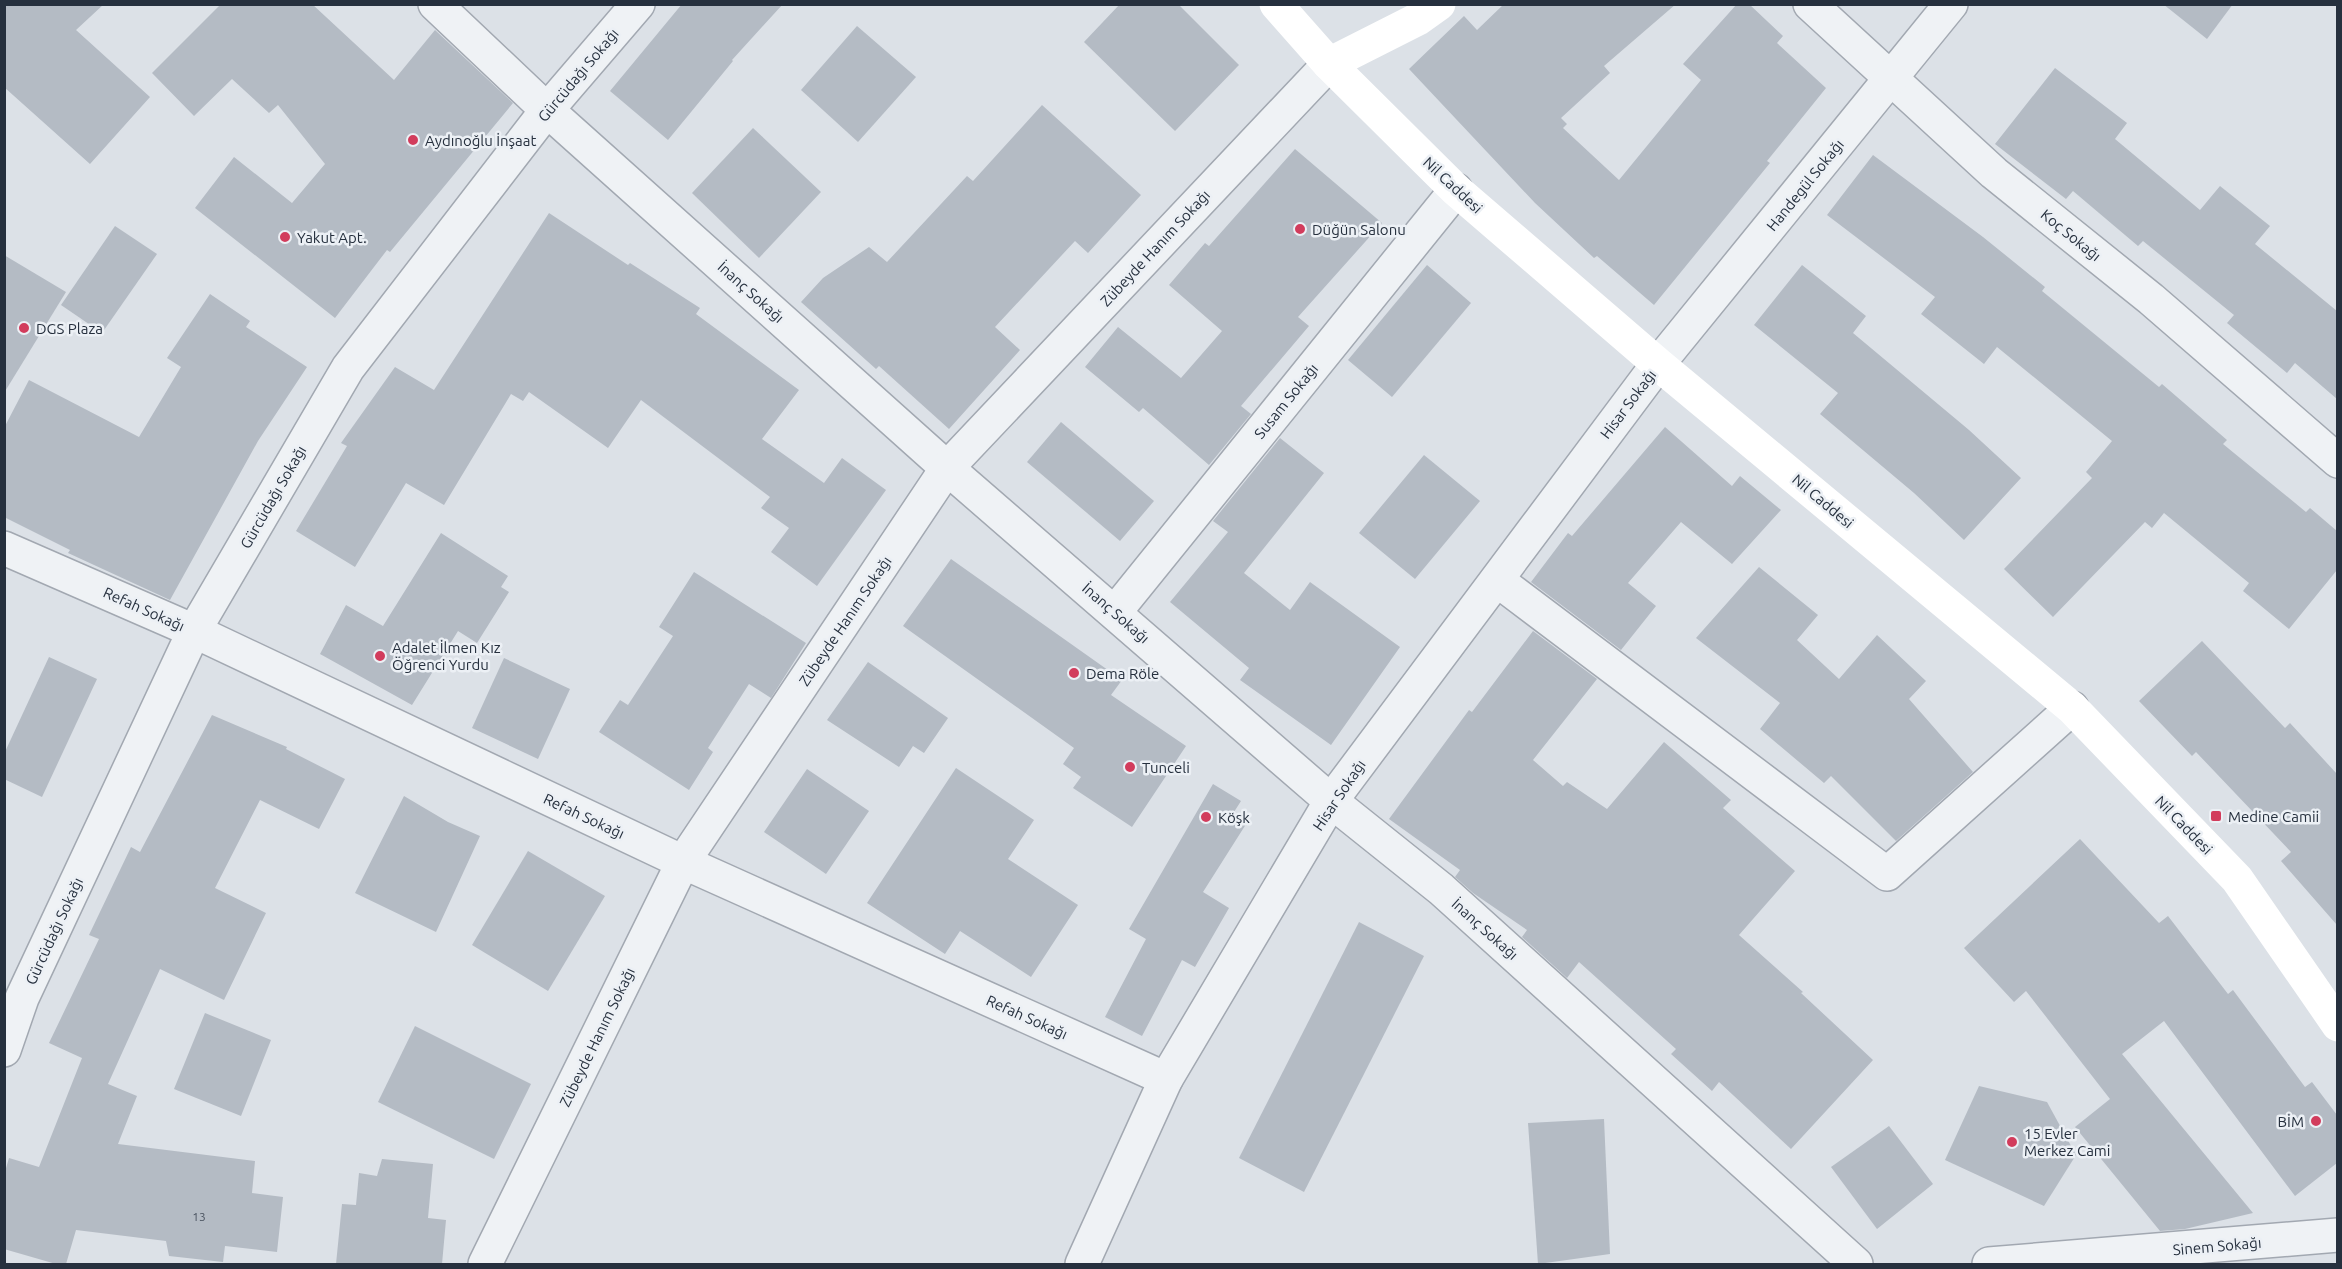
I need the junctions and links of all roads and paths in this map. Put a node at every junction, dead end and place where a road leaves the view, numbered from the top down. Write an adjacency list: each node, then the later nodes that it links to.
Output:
1 (435, 4): 9 (street, İnanç Sokağı)
2 (638, 4): 9 (street, Gürcüdağı Sokağı)
3 (1276, 4): 7 (street, Nil Caddesi)
4 (1439, 4): 7 (street)
5 (1810, 4): 8 (street, Koç Sokağı)
6 (1951, 4): 8 (street, Handegül Sokağı)
7 (1329, 64): 10 (street, Nil Caddesi); 13 (street, Zübeyde Hanım Sokağı)
8 (1892, 79): 11 (street, Handegül Sokağı); 12 (street, Koç Sokağı)
9 (548, 110): 13 (street, İnanç Sokağı); 17 (street, Gürcüdağı Sokağı)
10 (1456, 190): 11 (street, Nil Caddesi); 16 (street, Susam Sokağı)
11 (1658, 363): 15 (street, Hisar Sokağı); 18 (street, Nil Caddesi)
12 (2337, 461)
13 (948, 468): 16 (street, İnanç Sokağı); 20 (street, Zübeyde Hanım Sokağı)
14 (4, 548): 17 (street, Refah Sokağı)
15 (1497, 580): 18 (street); 19 (street, Hisar Sokağı)
16 (1115, 612): 19 (street, İnanç Sokağı)
17 (194, 632): 20 (street, Refah Sokağı); 22 (street, Gürcüdağı Sokağı)
18 (2072, 708): 21 (street, Nil Caddesi)
19 (1331, 801): 23 (street, Hisar Sokağı); 27 (street, İnanç Sokağı)
20 (683, 862): 23 (street, Refah Sokağı); 25 (street, Zübeyde Hanım Sokağı)
21 (2337, 1025)
22 (4, 1050)
23 (1166, 1079): 26 (street, Hisar Sokağı)
24 (2337, 1235): 28 (street, Sinem Sokağı)
25 (485, 1264)
26 (1082, 1264)
27 (1856, 1264)
28 (1989, 1264)

